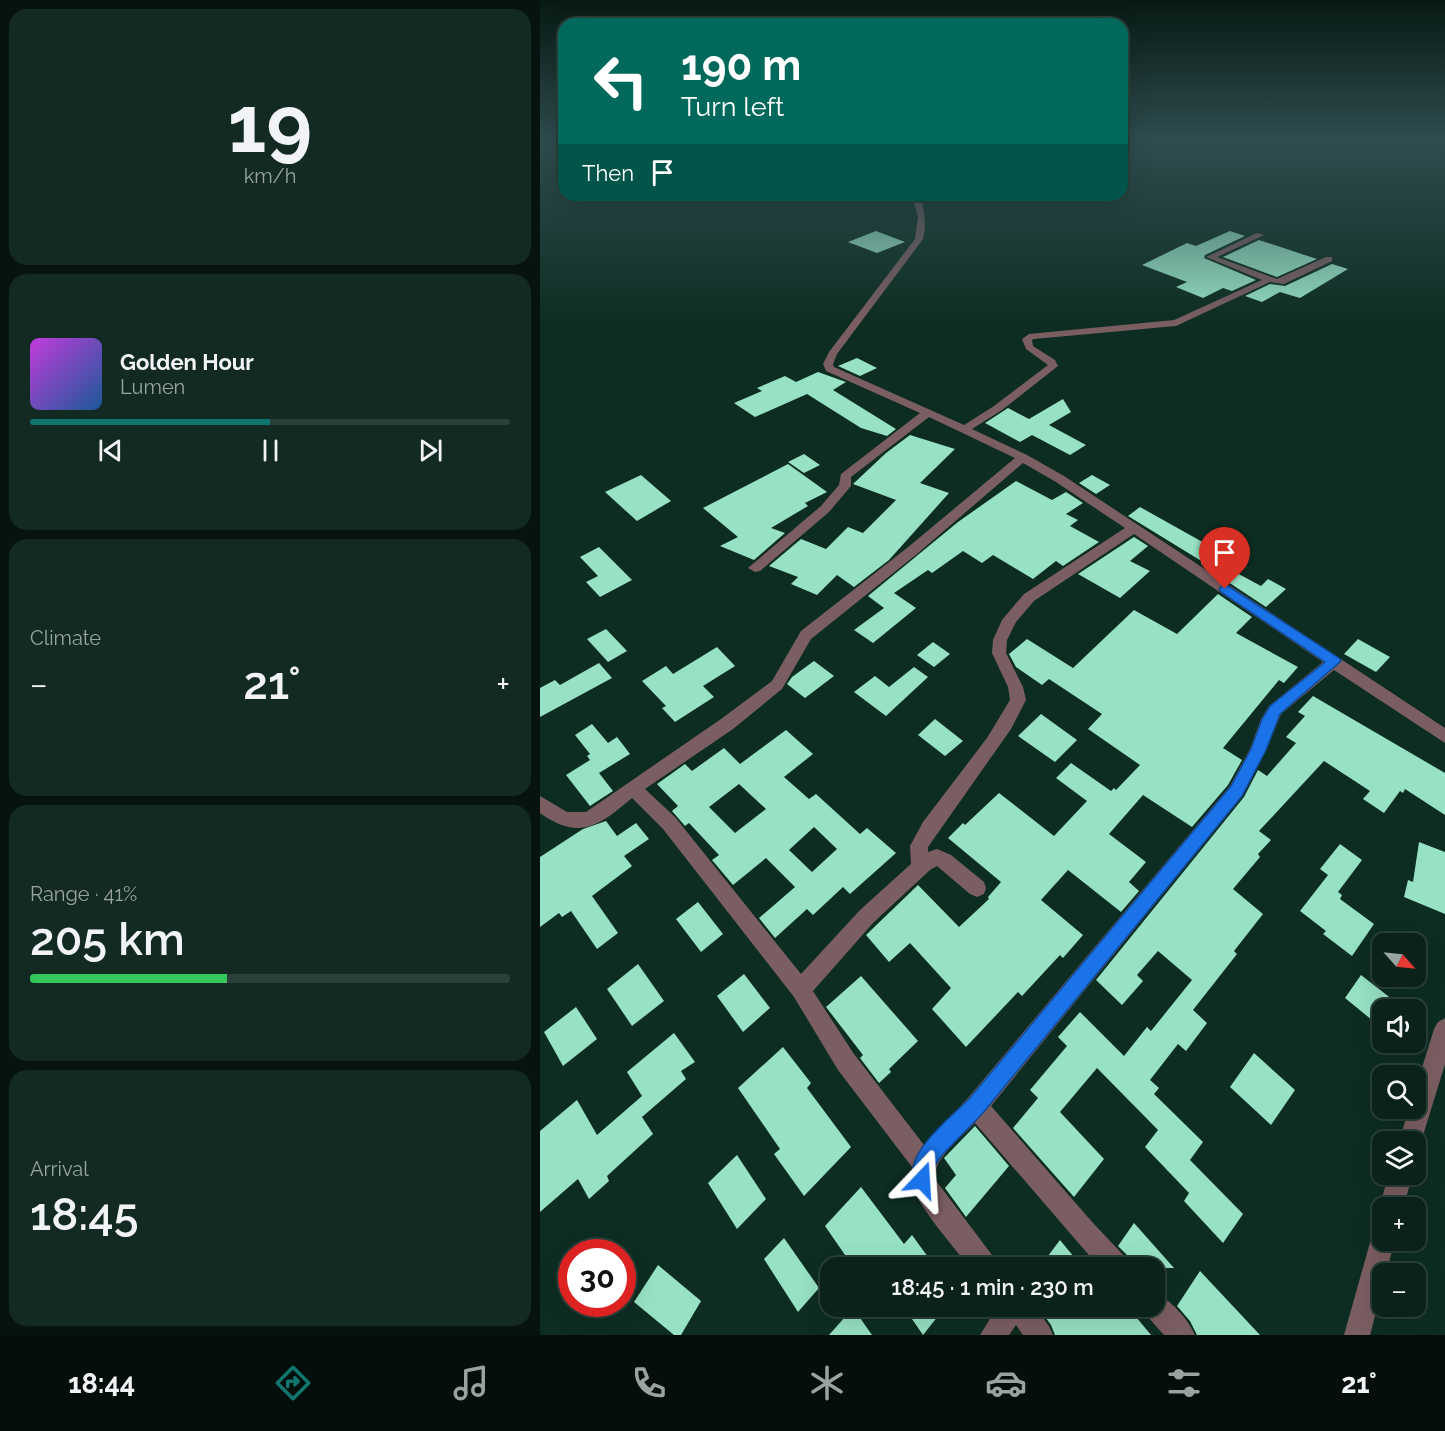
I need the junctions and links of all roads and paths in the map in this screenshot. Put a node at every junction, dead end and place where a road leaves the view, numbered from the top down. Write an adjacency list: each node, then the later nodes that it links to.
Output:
1 (918, 201): 5 (street)
2 (1260, 235): 4 (street)
3 (1329, 259): 4 (street)
4 (1268, 280): 6 (street)
5 (929, 412): 6 (street); 9 (street)
6 (964, 429): 7 (street)
7 (1023, 457): 8 (street); 12 (street)
8 (1134, 528): 10 (street); 14 (street)
9 (755, 568)
10 (1335, 661): 11 (street); 18 (street)
11 (1445, 736)
12 (633, 788): 13 (street); 16 (street)
13 (540, 804)
14 (920, 866): 15 (street); 16 (street)
15 (977, 888)
16 (801, 990): 20 (street)
17 (1445, 1029): 19 (street)
18 (976, 1106): 20 (street); 23 (street)
19 (1413, 1131)
20 (924, 1164): 22 (street)
21 (1380, 1251): 30 (street)
22 (977, 1257)
23 (1108, 1257)
24 (1007, 1317): 27 (street)
25 (1025, 1317): 28 (street)
26 (1165, 1317): 29 (street)
27 (993, 1335)
28 (1040, 1335)
29 (1182, 1335)
30 (1357, 1335)

